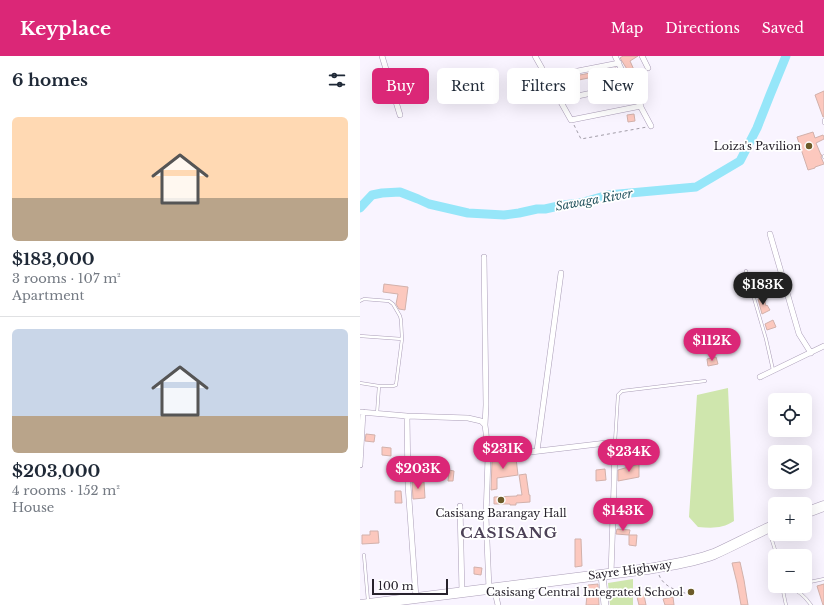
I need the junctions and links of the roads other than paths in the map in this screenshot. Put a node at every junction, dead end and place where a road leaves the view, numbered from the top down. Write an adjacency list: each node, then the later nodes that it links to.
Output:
1 (382, 56): 12 (street)
2 (535, 56): 6 (street)
3 (615, 56): 5 (street)
4 (642, 56): 8 (street)
5 (619, 63): 7 (street); 9 (street)
6 (542, 68)
7 (621, 68)
8 (648, 68)
9 (580, 71)
10 (561, 104): 11 (street)
11 (641, 106): 15 (street)
12 (400, 115)
13 (824, 120): 14 (lane)
14 (824, 123)
15 (651, 126)
16 (770, 234): 24 (street)
17 (484, 257): 33 (street)
18 (746, 270): 25 (lane)
19 (561, 273): 35 (street)
20 (360, 301): 22 (lane)
21 (360, 336): 22 (lane)
22 (402, 339): 29 (lane)
23 (824, 346): 24 (street)
24 (811, 353): 25 (street)
25 (774, 370): 26 (street)
26 (760, 377)
27 (705, 381): 34 (lane)
28 (360, 383): 29 (lane)
29 (379, 386): 31 (lane)
30 (361, 412): 31 (street); 37 (street)
31 (377, 414): 32 (street)
32 (407, 416): 33 (street); 51 (street)
33 (485, 426): 36 (street)
34 (615, 442): 35 (street); 44 (street)
35 (537, 451): 36 (street)
36 (488, 457): 47 (street)
37 (360, 458): 38 (street)
38 (360, 465)
39 (460, 506): 48 (street)
40 (824, 506): 41 (highway)
41 (812, 510)
42 (768, 529): 44 (highway, Sayre Highway)
43 (364, 554): 52 (lane)
44 (607, 574): 47 (highway, Sayre Highway); 54 (street)
45 (824, 579): 46 (lane)
46 (812, 581)
47 (491, 589): 48 (highway, Sayre Highway); 53 (street)
48 (462, 592): 51 (highway, Sayre Highway)
49 (783, 593): 55 (lane)
50 (800, 593): 56 (lane)
51 (416, 598): 52 (highway, Sayre Highway)
52 (364, 604)
53 (498, 605)
54 (605, 605)
55 (786, 605)
56 (811, 605)

